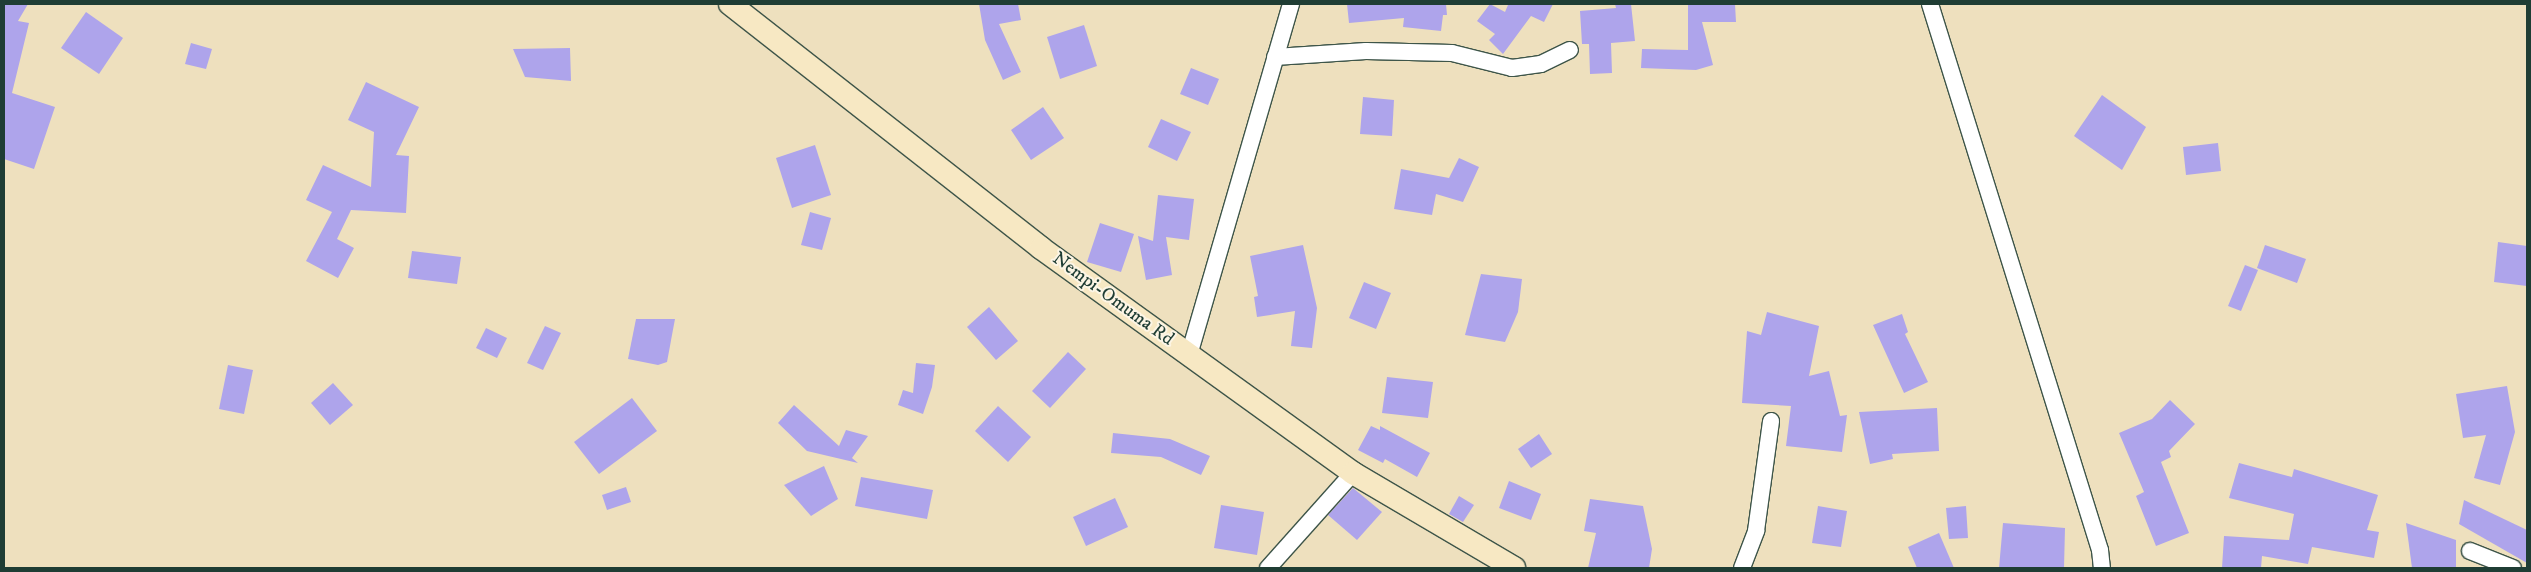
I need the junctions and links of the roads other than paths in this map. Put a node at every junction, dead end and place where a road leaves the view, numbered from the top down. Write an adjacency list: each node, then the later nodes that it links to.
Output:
1 (730, 4): 6 (street, Nempi-Omuma Rd)
2 (1291, 4): 5 (street)
3 (1930, 4): 13 (street)
4 (1570, 50): 5 (street)
5 (1275, 57): 6 (street)
6 (1189, 355): 8 (street, Nempi-Omuma Rd)
7 (1771, 421): 12 (street)
8 (1353, 473): 10 (street); 11 (street, Nempi-Omuma Rd)
9 (2470, 551): 14 (street)
10 (1268, 568)
11 (1514, 568)
12 (1742, 568)
13 (2102, 568)
14 (2513, 568)

